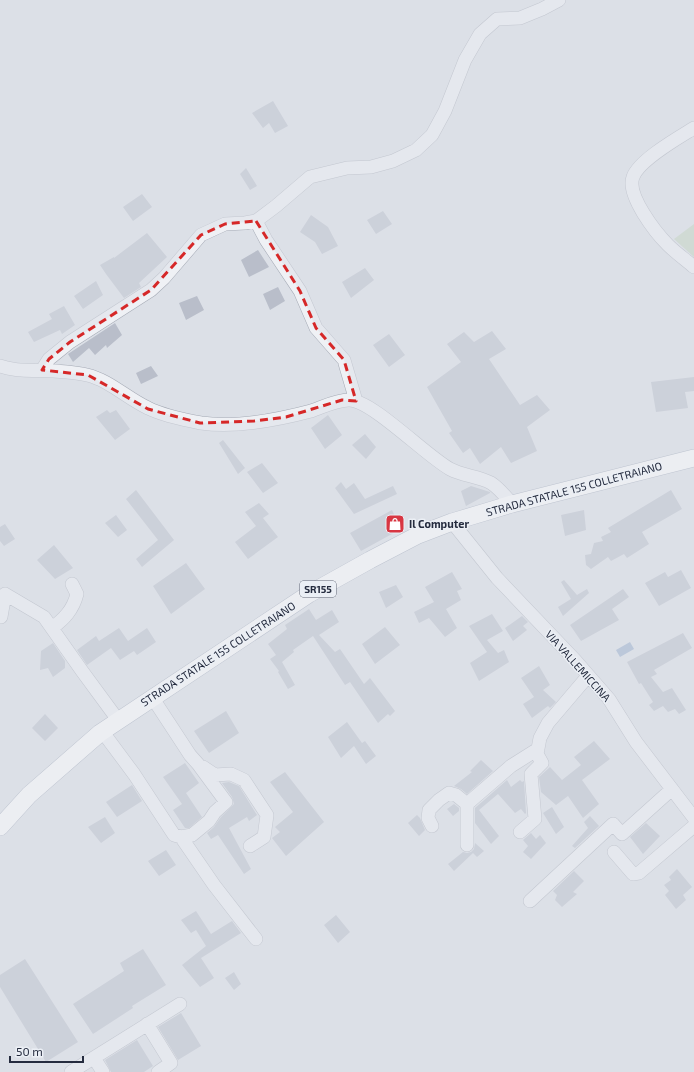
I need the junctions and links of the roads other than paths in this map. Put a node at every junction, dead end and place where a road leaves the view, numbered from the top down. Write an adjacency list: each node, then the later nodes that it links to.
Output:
1 (560, 0): 3 (street)
2 (694, 128): 4 (street)
3 (256, 221): 6 (street); 7 (street)
4 (694, 267)
5 (0, 366): 6 (street)
6 (42, 370): 7 (street)
7 (356, 401): 9 (street)
8 (694, 458): 9 (main road, STRADA STATALE 155 COLLETRAIANO / SR155)
9 (512, 504): 10 (main road, STRADA STATALE 155 COLLETRAIANO / SR155)
10 (452, 522): 14 (street, VIA VALLEMICCINA); 15 (main road, STRADA STATALE 155 COLLETRAIANO / SR155)
11 (72, 584): 13 (street)
12 (1, 617): 13 (street)
13 (52, 628): 16 (street)
14 (588, 676): 18 (street); 20 (street, VIA VALLEMICCINA)
15 (152, 697): 16 (main road, STRADA STATALE 155 COLLETRAIANO / SR155); 19 (street)
16 (118, 720): 17 (main road, STRADA STATALE 155 COLLETRAIANO / SR155)
17 (102, 731): 25 (main road, STRADA STATALE 155 COLLETRAIANO / SR155); 27 (street)
18 (538, 749): 21 (street); 26 (street)
19 (198, 764): 27 (street); 29 (street)
20 (672, 789): 22 (street, VIA VALLEMICCINA); 31 (street)
21 (467, 804): 23 (street); 28 (street)
22 (694, 818)
23 (432, 826)
24 (694, 826): 30 (street)
25 (0, 827)
26 (520, 832)
27 (181, 837): 32 (street)
28 (467, 845)
29 (250, 846)
30 (614, 852)
31 (530, 901)
32 (256, 939)
33 (180, 1004): 34 (street)
34 (147, 1024): 35 (street); 38 (street)
35 (94, 1058): 36 (street); 37 (street)
36 (71, 1072)
37 (103, 1072)
38 (158, 1072)

